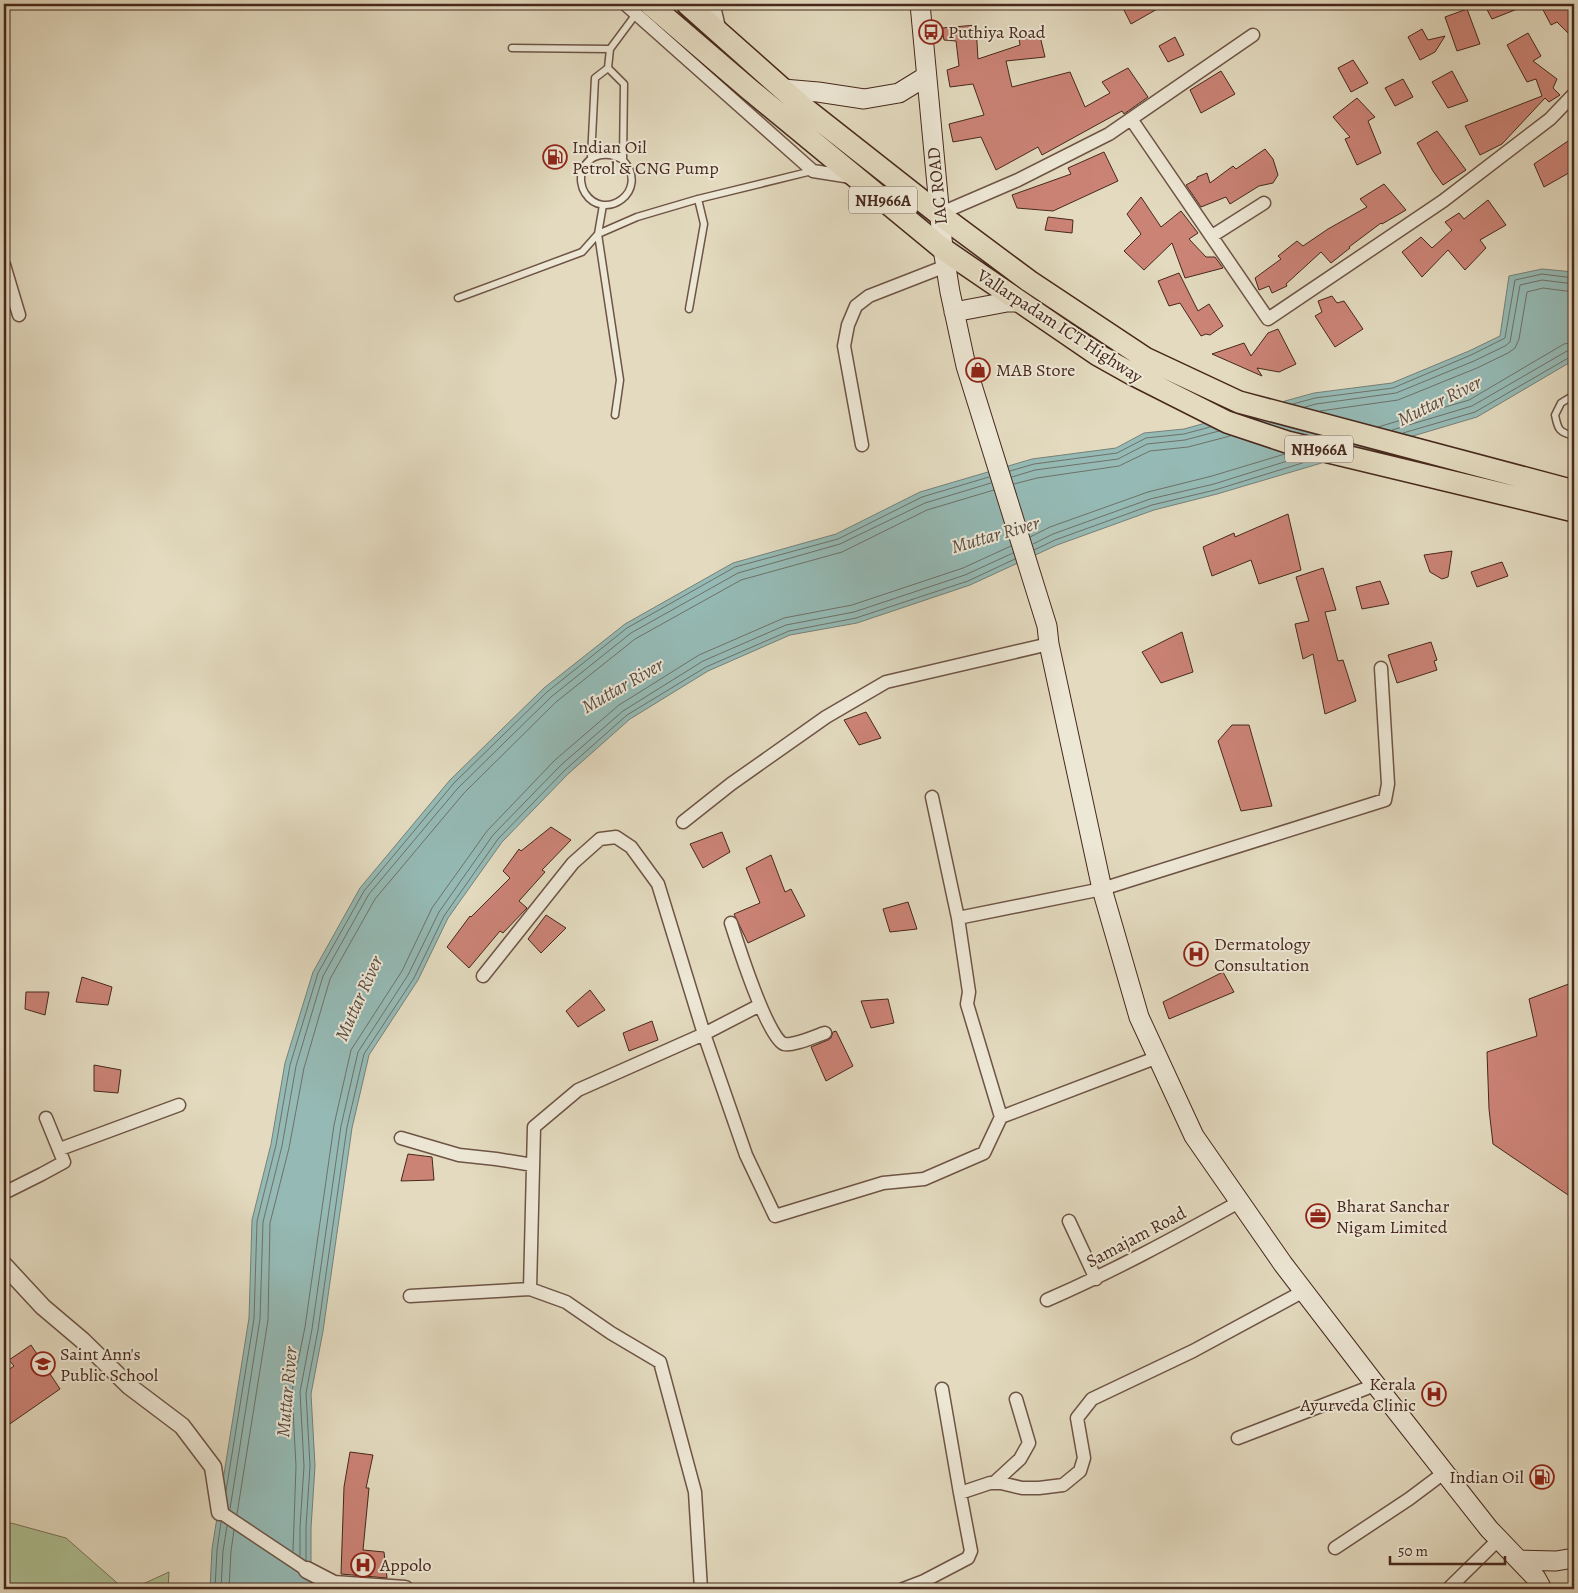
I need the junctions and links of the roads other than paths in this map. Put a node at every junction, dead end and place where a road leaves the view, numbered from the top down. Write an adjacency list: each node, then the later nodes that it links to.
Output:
1 (625, 4): 5 (street)
2 (687, 4): 6 (highway, Vallarpadam ICT Highway / NH966A)
3 (712, 4): 6 (street)
4 (920, 4): 11 (main road, IAC ROAD)
5 (643, 9): 9 (lane); 17 (street); 18 (highway, Vallarpadam ICT Highway / NH966A)
6 (721, 34): 12 (highway, Vallarpadam ICT Highway / NH966A)
7 (1253, 35): 14 (street)
8 (512, 48): 9 (lane)
9 (610, 48): 10 (lane)
10 (608, 68): 15 (lane); 16 (lane)
11 (926, 77): 12 (main road); 22 (main road, IAC ROAD)
12 (783, 90): 22 (highway, Vallarpadam ICT Highway / NH966A)
13 (1574, 94): 24 (street)
14 (1131, 119): 22 (street); 24 (street)
15 (592, 158): 16 (lane); 21 (lane)
16 (623, 160): 21 (lane)
17 (813, 170): 18 (street); 19 (lane)
18 (856, 178): 25 (highway, Vallarpadam ICT Highway / NH966A)
19 (698, 200): 23 (lane); 29 (lane)
20 (1264, 203): 24 (street)
21 (603, 205): 23 (lane)
22 (939, 214): 25 (main road, IAC ROAD); 32 (highway, Vallarpadam ICT Highway / NH966A)
23 (598, 234): 27 (lane); 34 (lane)
24 (1212, 236)
25 (944, 258): 28 (highway, Vallarpadam ICT Highway / NH966A); 30 (main road, IAC ROAD); 36 (street)
26 (4, 265): 31 (street)
27 (458, 298)
28 (1021, 302): 30 (main road); 32 (highway, Vallarpadam ICT Highway / NH966A)
29 (689, 309)
30 (954, 312): 40 (main road, IAC ROAD)
31 (19, 315)
32 (1138, 366): 37 (highway, Vallarpadam ICT Highway / NH966A)
33 (1574, 395): 35 (lane)
34 (615, 415)
35 (1574, 436)
36 (862, 445)
37 (1518, 486): 38 (highway, Vallarpadam ICT Highway / NH966A); 39 (highway, Vallarpadam ICT Highway / NH966A)
38 (1574, 492)
39 (1574, 511)
40 (1048, 635): 43 (street); 44 (main road, IAC ROAD)
41 (1381, 668): 44 (street)
42 (932, 797): 45 (street)
43 (683, 822)
44 (1102, 889): 45 (street); 51 (main road, IAC ROAD)
45 (958, 918): 53 (street)
46 (731, 923): 48 (street)
47 (483, 976): 50 (street)
48 (760, 1005): 49 (street); 50 (street)
49 (825, 1033)
50 (704, 1034): 53 (street); 57 (street)
51 (1158, 1057): 53 (street); 59 (main road, IAC ROAD)
52 (179, 1104): 56 (street)
53 (1000, 1117)
54 (46, 1118): 56 (street)
55 (401, 1138): 57 (street)
56 (60, 1149): 58 (street)
57 (533, 1165): 63 (street)
58 (4, 1193)
59 (1240, 1202): 62 (street, Samajam Road); 64 (main road, IAC ROAD)
60 (1069, 1221): 62 (street)
61 (4, 1265): 74 (street)
62 (1096, 1279): 66 (street, Samajam Road)
63 (530, 1290): 65 (street); 81 (street)
64 (1304, 1291): 67 (main road, IAC ROAD); 72 (street)
65 (410, 1296)
66 (1047, 1300)
67 (1375, 1385): 70 (street); 71 (main road, IAC ROAD)
68 (942, 1388): 73 (street)
69 (1016, 1399): 72 (street)
70 (1238, 1438)
71 (1444, 1472): 75 (main road, IAC ROAD); 76 (street)
72 (994, 1483): 73 (street)
73 (960, 1493): 82 (street)
74 (220, 1512): 79 (street)
75 (1499, 1539): 78 (main road, IAC ROAD); 83 (street)
76 (1335, 1548)
77 (1574, 1558): 78 (main road)
78 (1519, 1560): 84 (main road, IAC ROAD)
79 (307, 1570): 80 (street)
80 (405, 1589)
81 (701, 1589)
82 (903, 1589)
83 (1448, 1589)
84 (1542, 1589)

